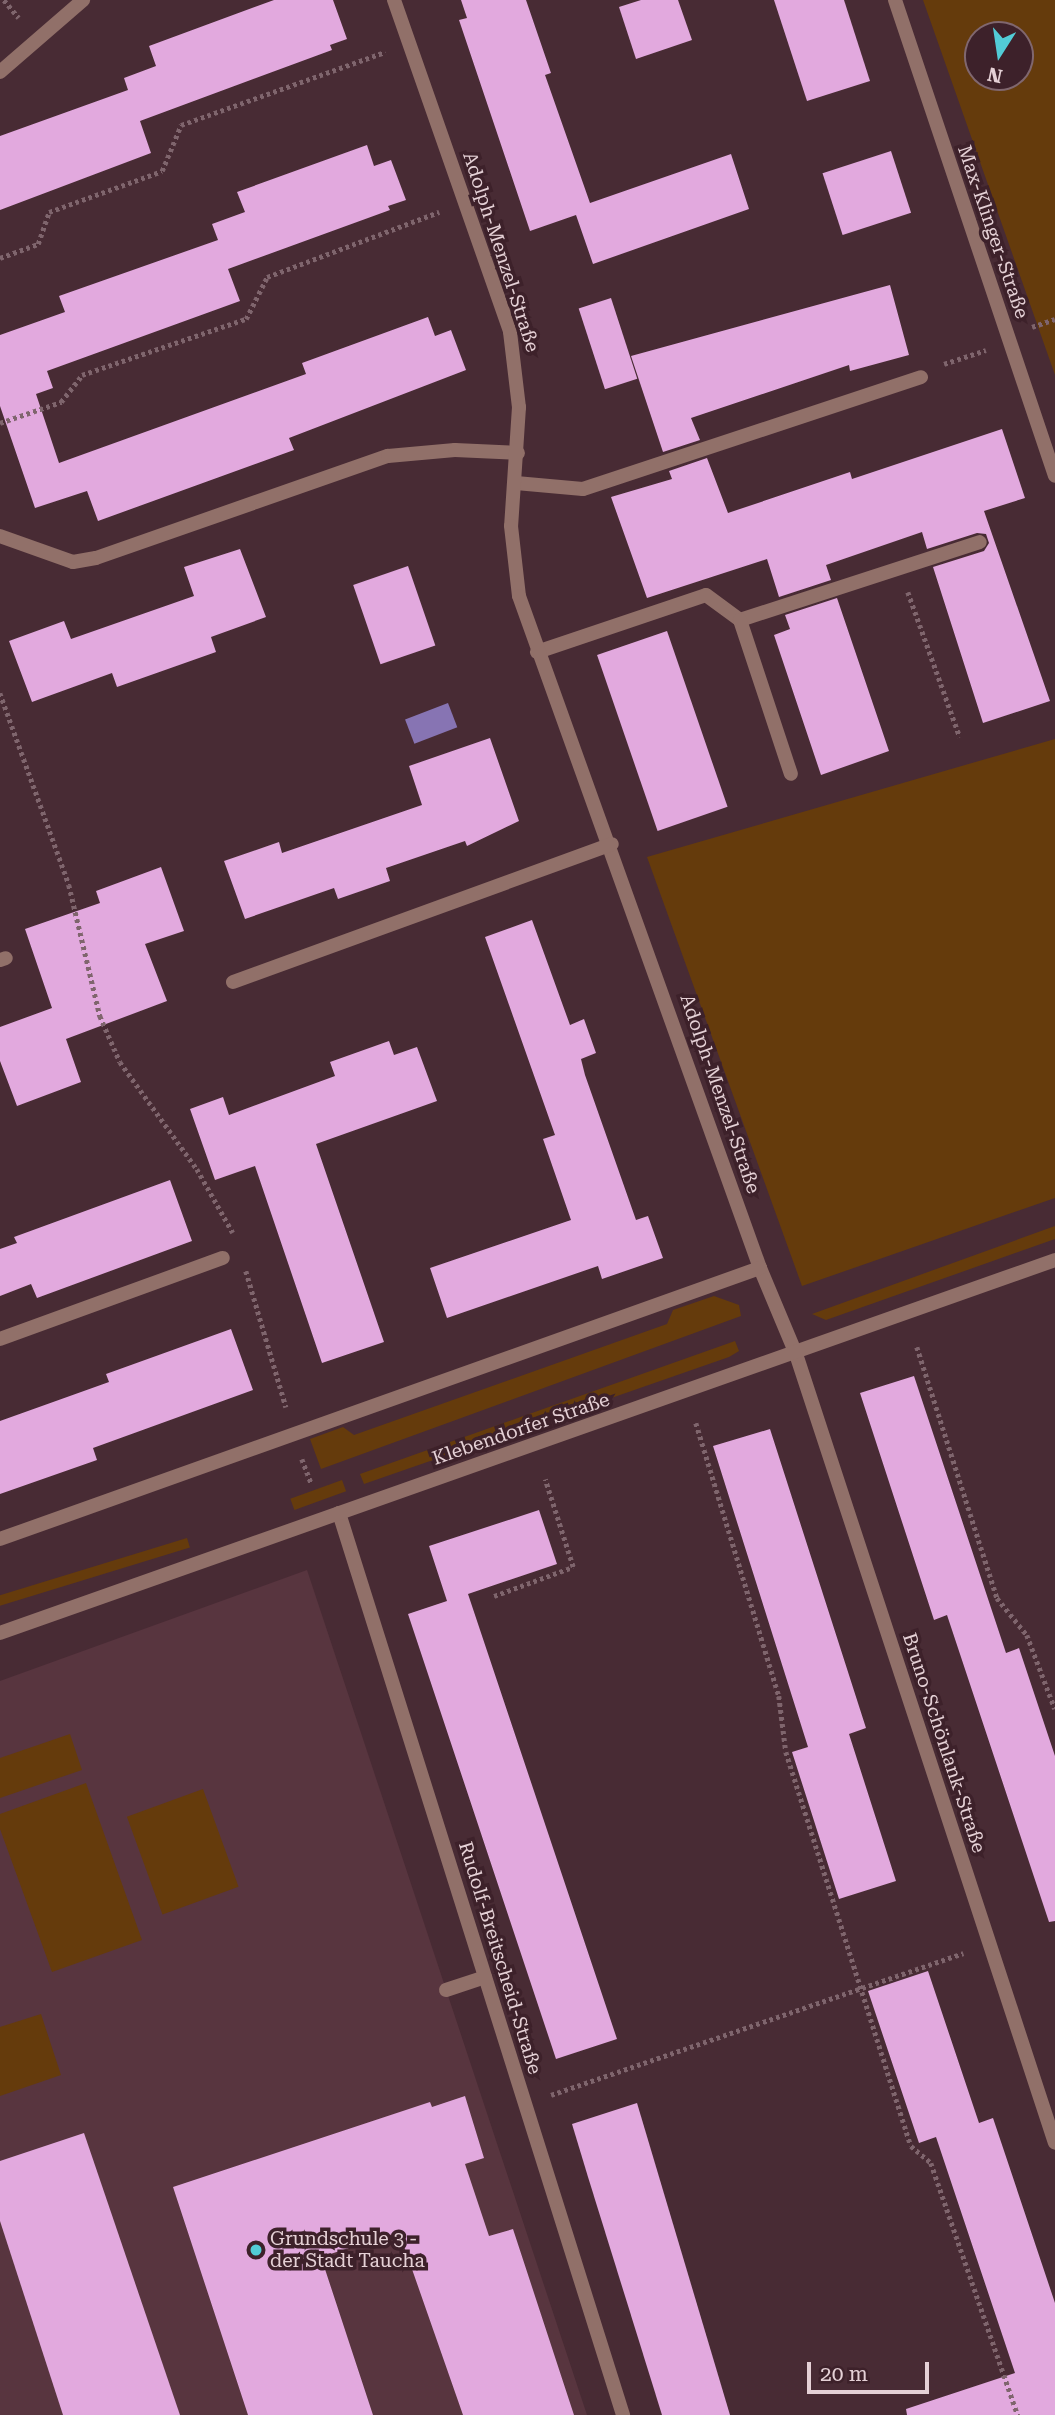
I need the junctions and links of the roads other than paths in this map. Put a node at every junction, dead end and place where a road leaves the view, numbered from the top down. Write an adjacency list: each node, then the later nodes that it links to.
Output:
1 (83, 0): 4 (street)
2 (394, 0): 6 (street, Adolph-Menzel-Straße)
3 (894, 0): 7 (street, Max-Klinger-Straße)
4 (0, 72)
5 (921, 377): 8 (street)
6 (518, 453): 8 (street, Adolph-Menzel-Straße); 9 (street)
7 (1055, 476)
8 (516, 483): 12 (street, Adolph-Menzel-Straße)
9 (0, 536)
10 (980, 542): 11 (street)
11 (740, 620): 12 (street); 13 (street)
12 (537, 652): 14 (street, Adolph-Menzel-Straße)
13 (791, 774)
14 (612, 844): 15 (street); 18 (street, Adolph-Menzel-Straße)
15 (233, 982)
16 (223, 1258): 19 (street)
17 (1055, 1260): 20 (street, Klebendorfer Straße)
18 (760, 1268): 20 (street, Adolph-Menzel-Straße); 22 (street)
19 (0, 1339)
20 (796, 1354): 21 (street, Klebendorfer Straße); 26 (street, Bruno-Schönlank-Straße)
21 (339, 1513): 23 (street, Klebendorfer Straße); 24 (street, Rudolf-Breitscheid-Straße)
22 (0, 1539)
23 (0, 1633)
24 (485, 1977): 25 (street); 27 (street, Rudolf-Breitscheid-Straße)
25 (446, 1990)
26 (1055, 2143)
27 (623, 2415)

